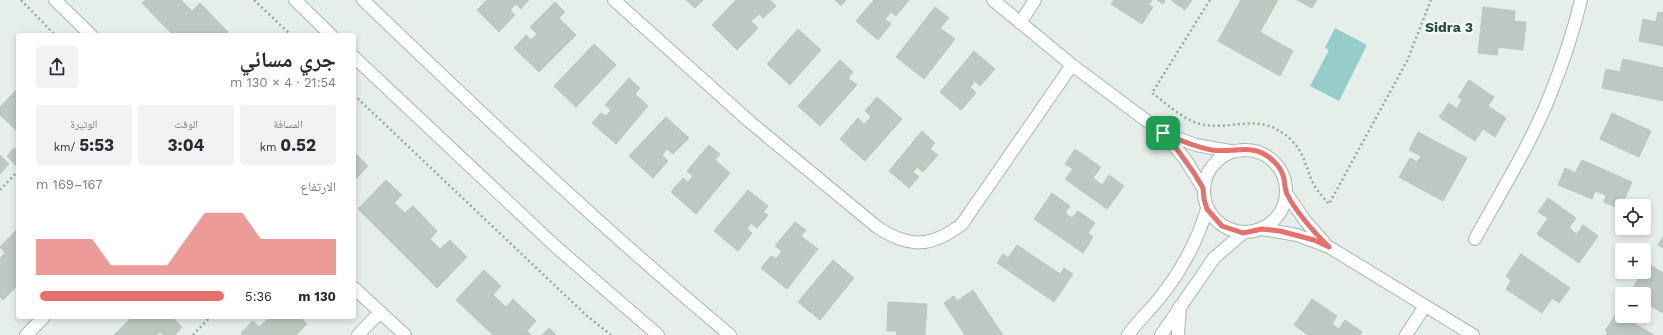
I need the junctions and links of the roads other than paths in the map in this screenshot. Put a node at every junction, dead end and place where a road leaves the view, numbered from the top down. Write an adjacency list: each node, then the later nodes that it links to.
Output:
1 (55, 0): 9 (street)
2 (295, 0): 10 (street)
3 (363, 0): 31 (street)
4 (614, 0): 12 (street)
5 (993, 0): 8 (street)
6 (1035, 0): 8 (street)
7 (1581, 0): 20 (street)
8 (1020, 23): 12 (street)
9 (89, 33)
10 (330, 33)
11 (356, 59): 30 (street)
12 (1072, 65): 13 (street)
13 (1163, 133): 14 (street); 15 (street)
14 (1230, 151): 15 (street); 16 (street)
15 (1203, 188): 17 (street)
16 (1286, 193): 18 (street); 21 (street)
17 (1207, 209): 19 (street); 32 (street)
18 (1262, 229): 19 (street); 21 (street)
19 (1243, 233): 23 (street)
20 (1474, 239)
21 (1329, 247): 24 (street)
22 (356, 290): 25 (street)
23 (1180, 306): 33 (street); 34 (street)
24 (1425, 306): 35 (street); 36 (street)
25 (380, 312): 28 (street); 29 (street)
26 (42, 319): 27 (street)
27 (26, 335)
28 (358, 335)
29 (405, 335)
30 (658, 335)
31 (730, 335)
32 (1128, 335)
33 (1161, 335)
34 (1178, 335)
35 (1406, 335)
36 (1473, 335)

